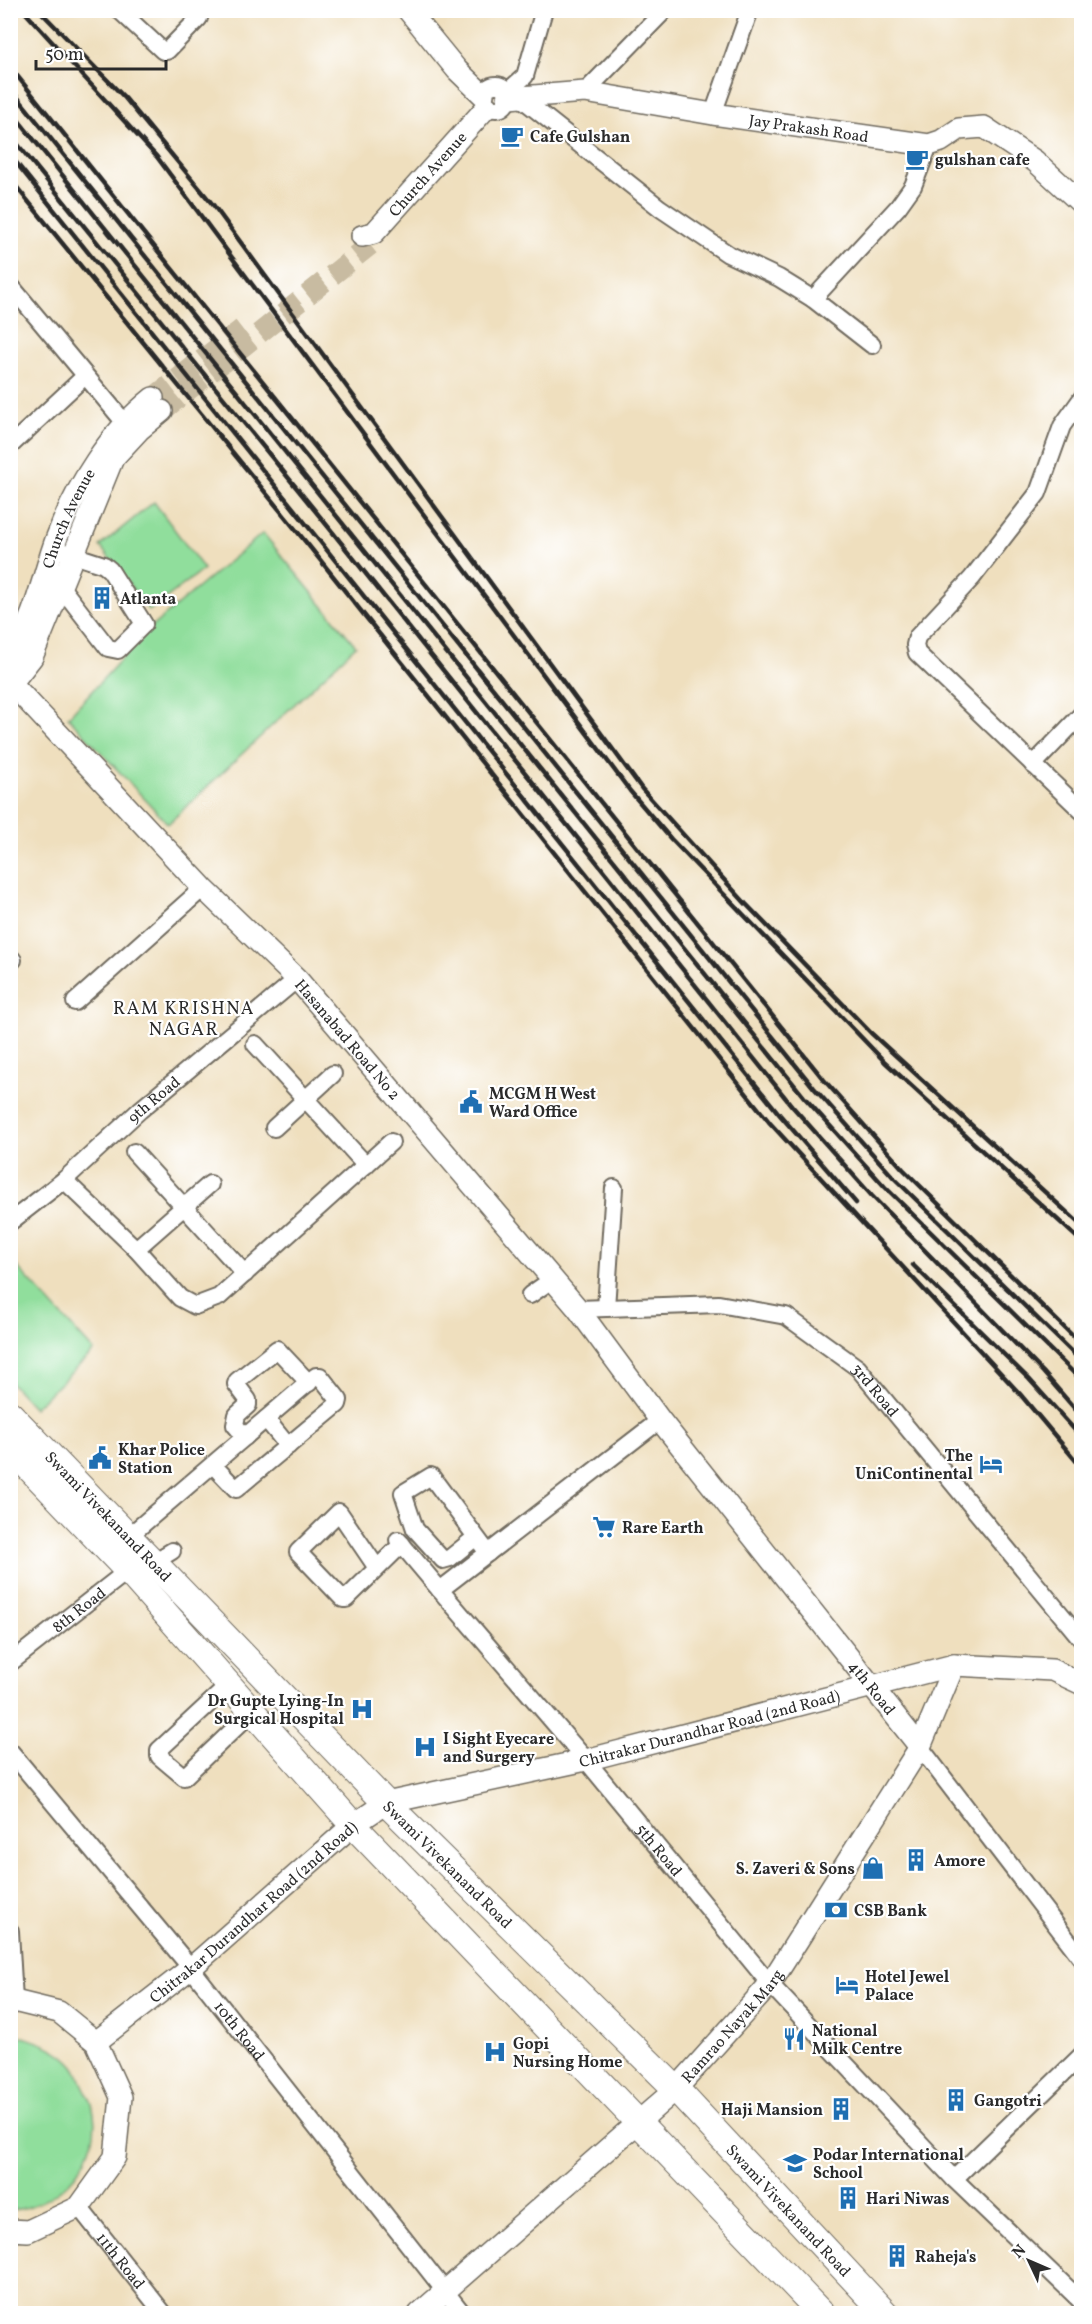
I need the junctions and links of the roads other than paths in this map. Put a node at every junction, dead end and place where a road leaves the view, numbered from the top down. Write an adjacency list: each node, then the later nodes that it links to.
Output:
1 (119, 10): 2 (street)
2 (200, 10)
3 (408, 10): 9 (street)
4 (426, 10): 9 (street)
5 (544, 10): 9 (street)
6 (664, 10): 8 (street)
7 (750, 10): 10 (street)
8 (585, 92): 9 (street, Jay Prakash Road); 10 (street, Jay Prakash Road)
9 (500, 96): 13 (street, Church Avenue); 15 (street)
10 (713, 114): 11 (street, Jay Prakash Road)
11 (929, 145): 12 (street); 15 (street)
12 (1082, 204)
13 (369, 238)
14 (10, 285): 17 (street)
15 (813, 299): 16 (street)
16 (872, 345)
17 (85, 376): 19 (street); 20 (street)
18 (1082, 398): 26 (street)
19 (125, 423): 21 (street, Church Avenue); 21 (street, Church Avenue)
20 (10, 446)
21 (63, 552): 22 (street); 22 (street); 23 (street, Church Avenue)
22 (61, 587): 24 (street)
23 (10, 656)
24 (11, 684): 28 (street, Hasanabad Road No 2)
25 (1082, 714): 26 (street)
26 (1033, 765): 27 (street)
27 (1082, 811)
28 (203, 888): 29 (street, Hasanabad Road No 2); 30 (street)
29 (297, 979): 38 (street, 9th Road); 45 (street, Hasanabad Road No 2)
30 (75, 1002)
31 (255, 1044): 33 (street)
32 (333, 1074): 33 (street)
33 (305, 1099): 34 (street); 37 (street)
34 (274, 1128)
35 (391, 1142): 37 (street)
36 (134, 1152): 41 (street)
37 (366, 1165): 44 (street)
38 (64, 1180): 42 (street, 9th Road); 43 (street)
39 (210, 1184): 41 (street)
40 (614, 1188): 47 (street)
41 (184, 1207): 43 (street); 44 (street)
42 (10, 1222)
43 (136, 1249): 44 (street)
44 (244, 1274)
45 (553, 1279): 46 (street); 48 (street, Hasanabad Road No 2)
46 (530, 1295)
47 (606, 1308): 48 (street, 3rd Road); 68 (street, 3rd Road)
48 (579, 1309): 52 (street, Hasanabad Road No 2)
49 (309, 1383): 51 (street); 53 (street); 54 (street)
50 (10, 1414): 57 (main road, Swami Vivekanand Road)
51 (266, 1419): 53 (street); 54 (street)
52 (660, 1420): 61 (street); 73 (street, 4th Road)
53 (245, 1437): 56 (street)
54 (288, 1446): 56 (street)
55 (10, 1448): 64 (main road, Swami Vivekanand Road)
56 (213, 1465): 57 (street)
57 (129, 1536): 62 (main road, Swami Vivekanand Road)
58 (476, 1537): 59 (street); 59 (street); 61 (street)
59 (423, 1538): 60 (street)
60 (403, 1546): 63 (street); 65 (street, 5th Road)
61 (488, 1553): 65 (street)
62 (158, 1556): 64 (street, 8th Road); 66 (main road, Swami Vivekanand Road)
63 (377, 1568): 63 (street)
64 (128, 1571): 67 (main road, Swami Vivekanand Road); 69 (street, 8th Road)
65 (440, 1590): 77 (street, 5th Road)
66 (195, 1605): 67 (main road); 78 (main road, Swami Vivekanand Road)
67 (175, 1624): 72 (main road, Swami Vivekanand Road)
68 (1082, 1640)
69 (10, 1663)
70 (954, 1665): 71 (street, Chitrakar Durandhar Road (2nd Road)); 73 (street, Chitrakar Durandhar Road (2nd Road)); 75 (street, Ramrao Nayak Marg)
71 (1082, 1684)
72 (229, 1685): 74 (main road, Swami Vivekanand Road); 74 (street)
73 (869, 1686): 75 (street, 4th Road); 77 (street, Chitrakar Durandhar Road (2nd Road))
74 (252, 1712): 79 (main road, Swami Vivekanand Road)
75 (920, 1747): 81 (street, 4th Road); 84 (street, Ramrao Nayak Marg)
76 (10, 1751): 82 (street, 10th Road)
77 (586, 1760): 78 (street, Chitrakar Durandhar Road (2nd Road)); 84 (street, 5th Road)
78 (386, 1803): 79 (street, Chitrakar Durandhar Road (2nd Road)); 88 (main road, Swami Vivekanand Road)
79 (353, 1825): 82 (street, Chitrakar Durandhar Road (2nd Road)); 89 (main road, Swami Vivekanand Road)
80 (10, 1931): 83 (street)
81 (1082, 1959)
82 (191, 1968): 86 (street, Chitrakar Durandhar Road (2nd Road)); 93 (street, 10th Road)
83 (12, 1977): 85 (street)
84 (770, 1984): 88 (street, Ramrao Nayak Marg); 90 (street, 5th Road)
85 (12, 2000): 86 (street)
86 (96, 2042): 91 (street)
87 (1082, 2055): 90 (street)
88 (676, 2089): 89 (street, Ramrao Nayak Marg); 99 (main road, Swami Vivekanand Road)
89 (639, 2123): 93 (street, Ramrao Nayak Marg); 98 (main road, Swami Vivekanand Road)
90 (954, 2179): 94 (street, 5th Road)
91 (79, 2207): 92 (street); 95 (street, 11th Road)
92 (10, 2230)
93 (444, 2293): 96 (street, Ramrao Nayak Marg); 97 (street, 10th Road)
94 (1082, 2302)
95 (164, 2313)
96 (419, 2313)
97 (463, 2313)
98 (822, 2313)
99 (886, 2313)

